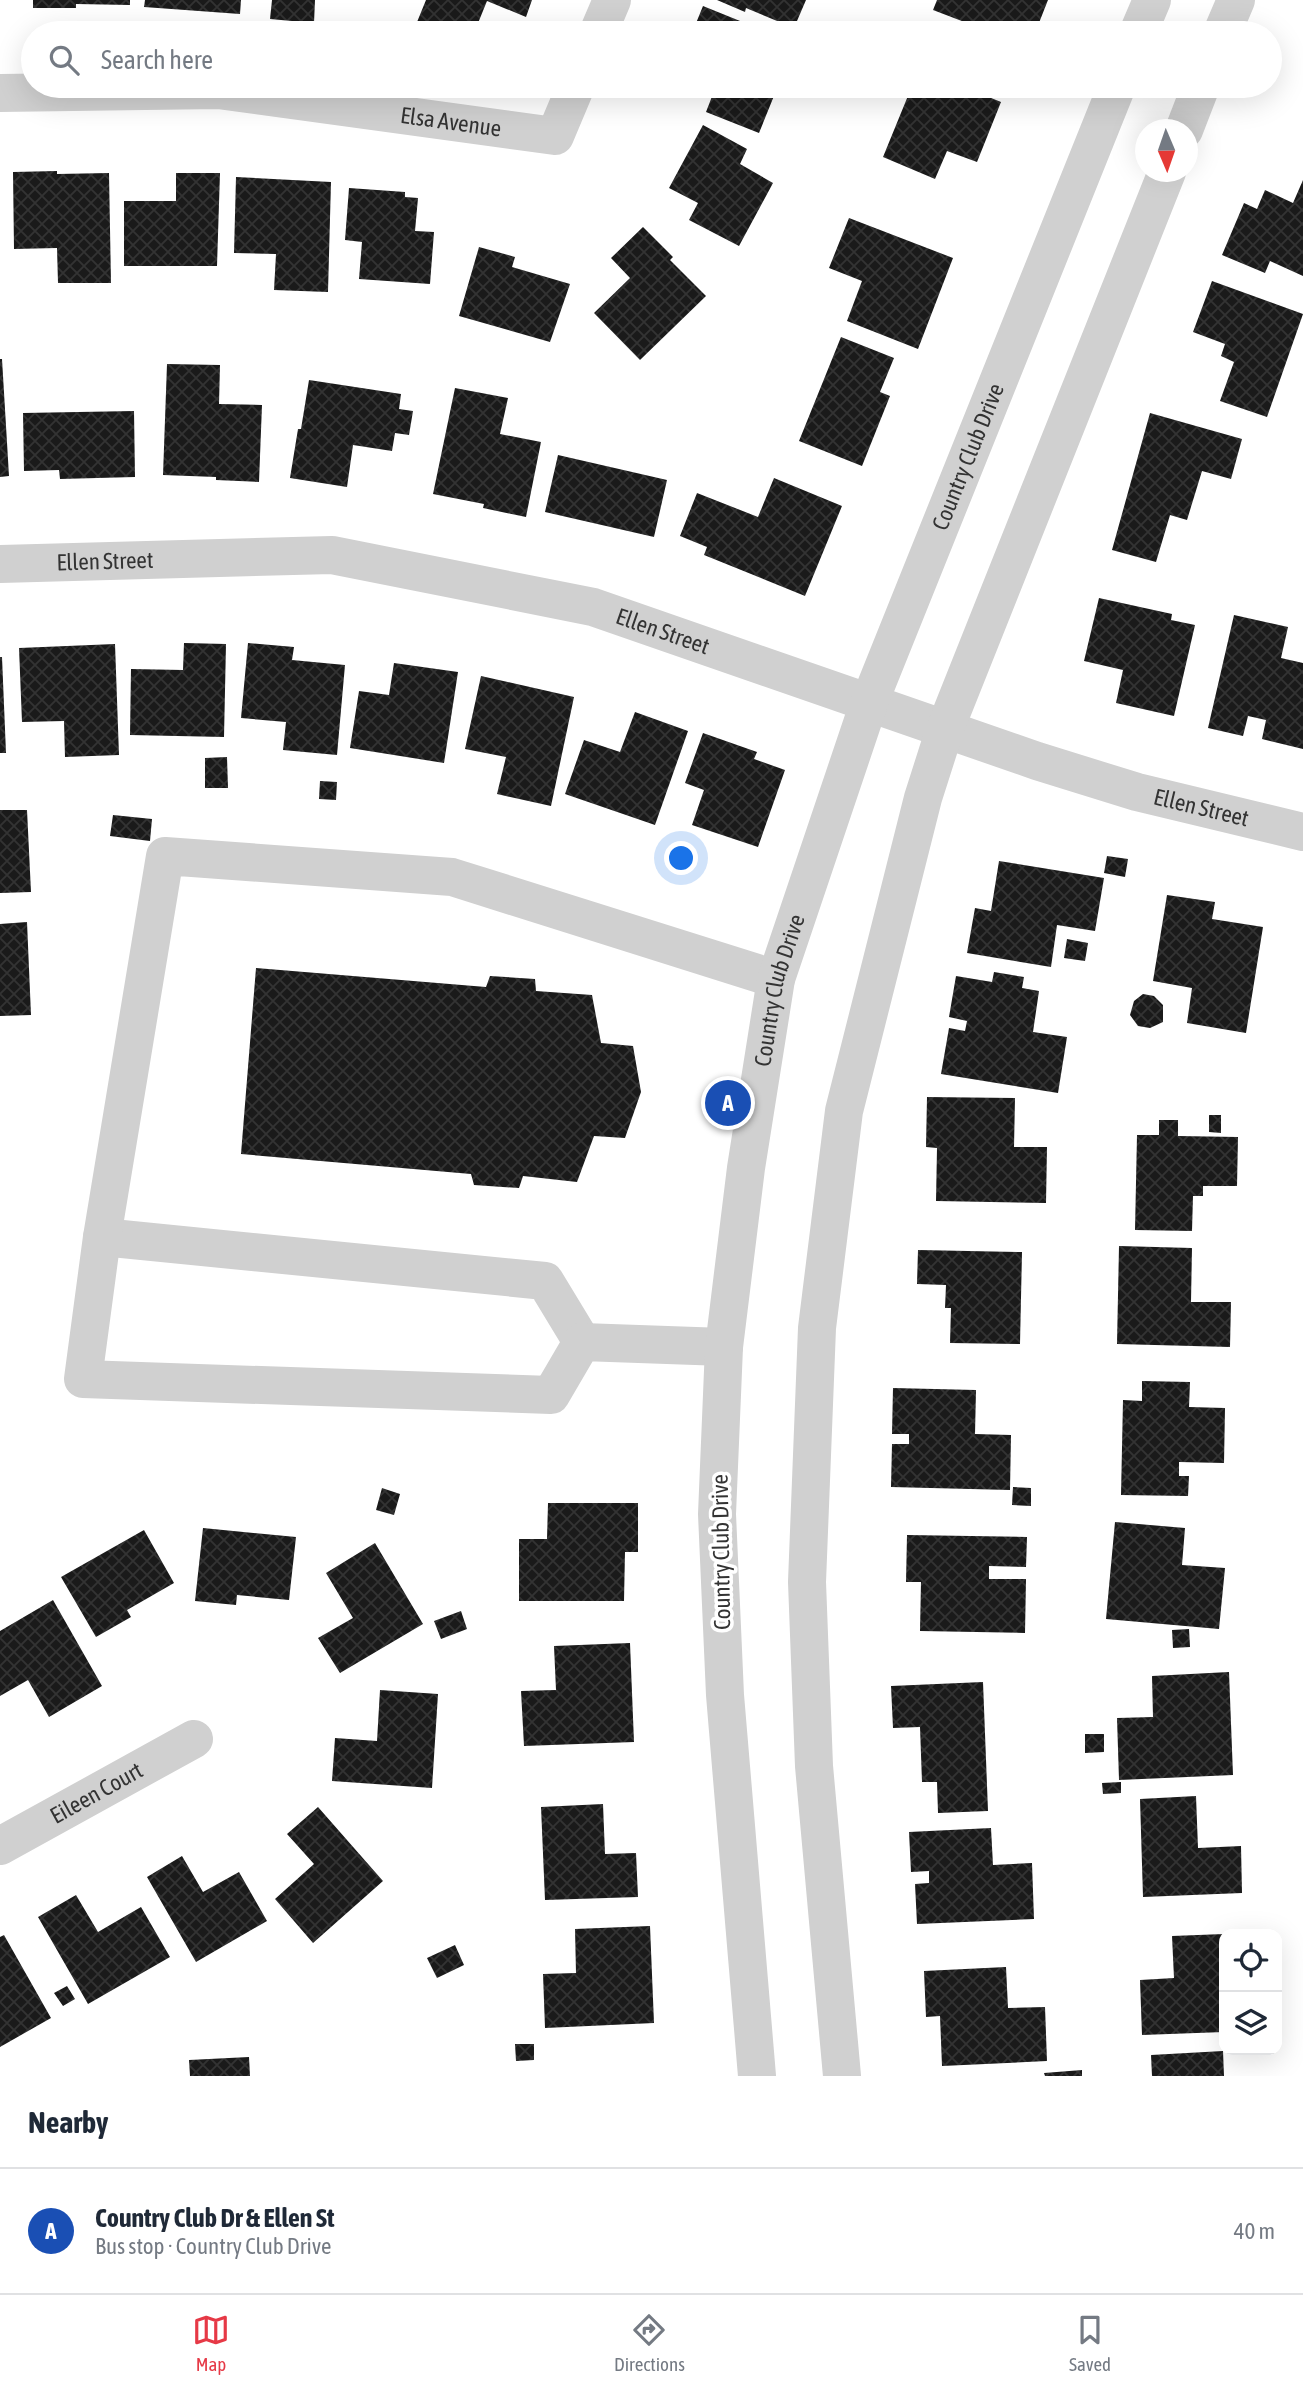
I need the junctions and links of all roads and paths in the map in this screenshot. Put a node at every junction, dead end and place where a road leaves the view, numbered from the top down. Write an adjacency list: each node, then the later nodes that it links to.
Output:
1 (612, 0): 4 (street)
2 (1152, 0): 5 (street)
3 (1236, 0): 6 (street)
4 (603, 21)
5 (1143, 21)
6 (1227, 21)
7 (0, 93): 8 (street, Elsa Avenue)
8 (21, 93)
9 (277, 98): 10 (street, Elsa Avenue)
10 (571, 98)
11 (1112, 98): 16 (street, Country Club Drive)
12 (1197, 98): 13 (street)
13 (1188, 119)
14 (1163, 182): 17 (street)
15 (0, 564): 16 (street, Ellen Street)
16 (869, 703): 17 (street, Ellen Street); 19 (street, Country Club Drive)
17 (945, 729): 18 (street, Ellen Street); 26 (street)
18 (1303, 832)
19 (776, 979): 20 (street); 22 (street, Country Club Drive)
20 (102, 1237): 21 (street); 21 (street)
21 (582, 1342): 22 (street)
22 (724, 1347): 25 (street, Country Club Drive)
23 (194, 1739): 24 (street, Eileen Court)
24 (0, 1846)
25 (757, 2076)
26 (842, 2076)

